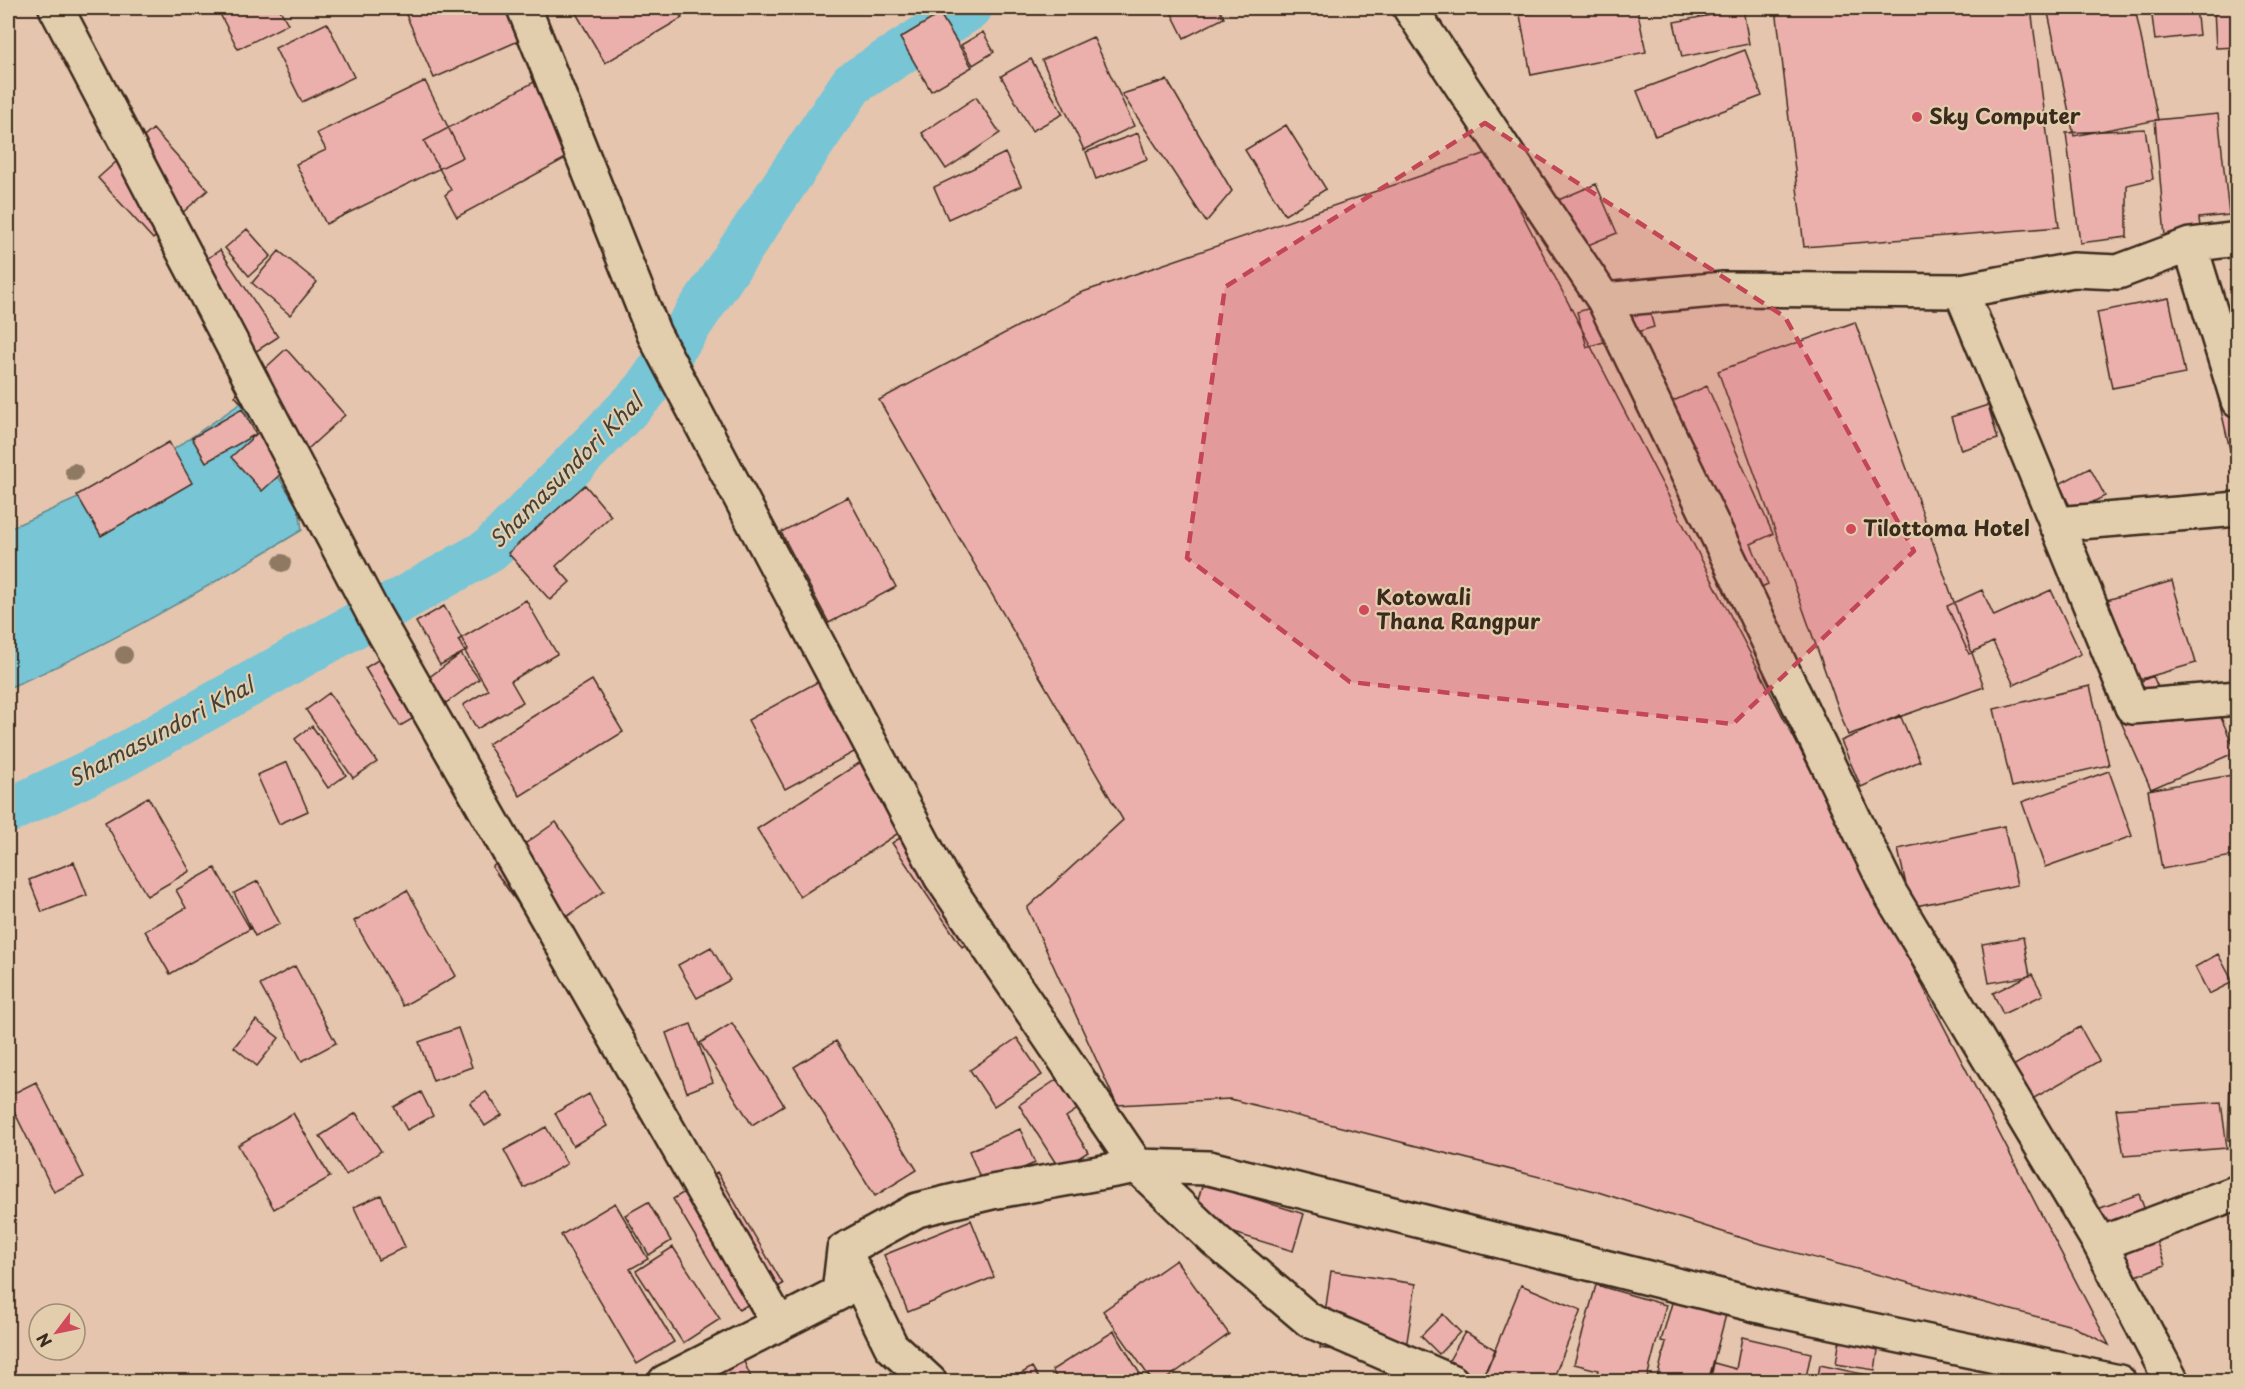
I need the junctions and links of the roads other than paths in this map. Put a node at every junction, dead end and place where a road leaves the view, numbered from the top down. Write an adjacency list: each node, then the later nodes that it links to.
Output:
1 (56, 8): 16 (street)
2 (524, 8): 12 (street)
3 (1410, 8): 7 (street)
4 (2238, 239): 5 (street)
5 (2190, 245): 6 (street); 8 (street)
6 (1961, 291): 7 (street); 10 (street)
7 (1604, 300): 14 (street)
8 (2238, 401)
9 (2238, 509): 10 (street)
10 (2056, 524): 11 (street)
11 (2238, 698)
12 (1137, 1166): 15 (street); 19 (street); 20 (street)
13 (2238, 1192): 14 (street)
14 (2100, 1244): 21 (street)
15 (844, 1250): 16 (street); 18 (street)
16 (779, 1324): 17 (street)
17 (665, 1382)
18 (930, 1382)
19 (1452, 1382)
20 (2119, 1382)
21 (2172, 1382)

